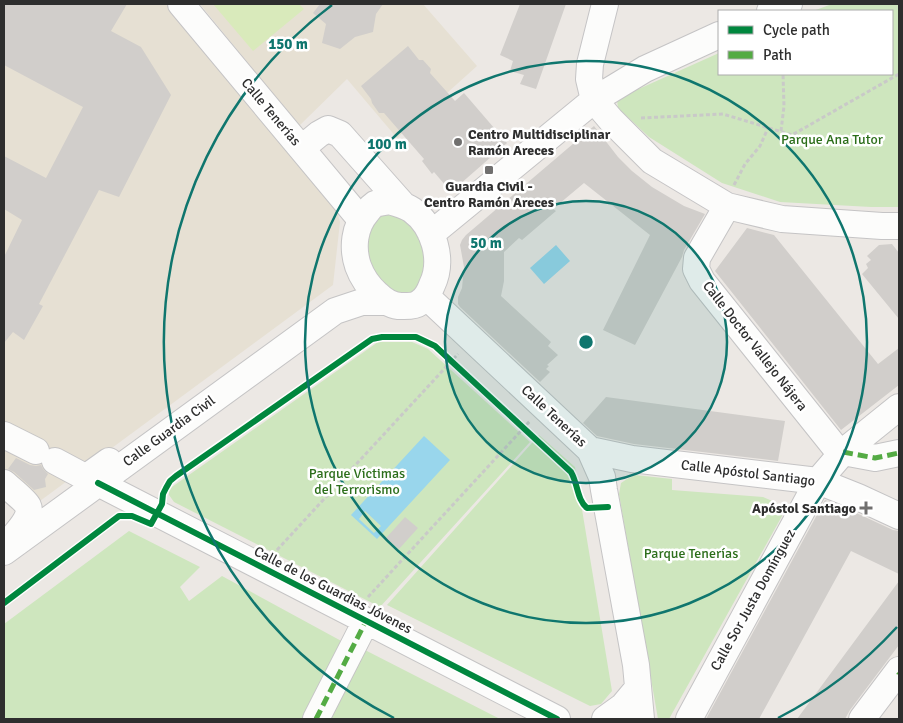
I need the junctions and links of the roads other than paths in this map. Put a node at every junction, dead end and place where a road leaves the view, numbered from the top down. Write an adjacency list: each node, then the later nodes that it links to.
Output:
1 (181, 4): 5 (street, Calle Tenerías)
2 (605, 4): 4 (street)
3 (718, 35): 4 (street)
4 (594, 100): 7 (street); 10 (street)
5 (302, 148): 6 (street); 8 (street, Calle Tenerías)
6 (403, 205): 8 (street); 10 (street)
7 (727, 206): 9 (street); 19 (street, Calle Doctor Vallejo Nájera)
8 (361, 220): 11 (street)
9 (899, 226)
10 (431, 234): 12 (street)
11 (354, 248): 13 (street); 14 (street)
12 (427, 297): 13 (street); 18 (street, Calle Tenerías)
13 (385, 302): 14 (street, Calle Guardia Civil)
14 (335, 311): 15 (street, Calle Guardia Civil)
15 (263, 363): 17 (street); 24 (street, Calle Guardia Civil)
16 (899, 408): 19 (street)
17 (4, 435)
18 (590, 450): 21 (street, Calle Apóstol Santiago); 25 (street, Calle Tenerías)
19 (843, 452): 20 (street); 22 (street); 26 (street)
20 (899, 453)
21 (632, 459): 22 (street, Calle Apóstol Santiago); 25 (street)
22 (818, 481): 26 (street, Calle Apóstol Santiago); 36 (street, Calle Sor Justa Domínguez)
23 (4, 483): 28 (street)
24 (98, 483): 28 (street, Calle Guardia Civil); 29 (street, Calle de los Guardias Jóvenes)
25 (604, 490): 31 (street, Calle Tenerías)
26 (858, 497): 27 (street, Calle Apóstol Santiago)
27 (899, 516)
28 (4, 550)
29 (359, 618): 32 (street); 33 (street, Calle de los Guardias Jóvenes)
30 (899, 671): 37 (street)
31 (638, 688): 34 (street); 35 (street, Calle Tenerías)
32 (316, 719)
33 (557, 719)
34 (605, 719)
35 (641, 719)
36 (689, 719)
37 (862, 719)

